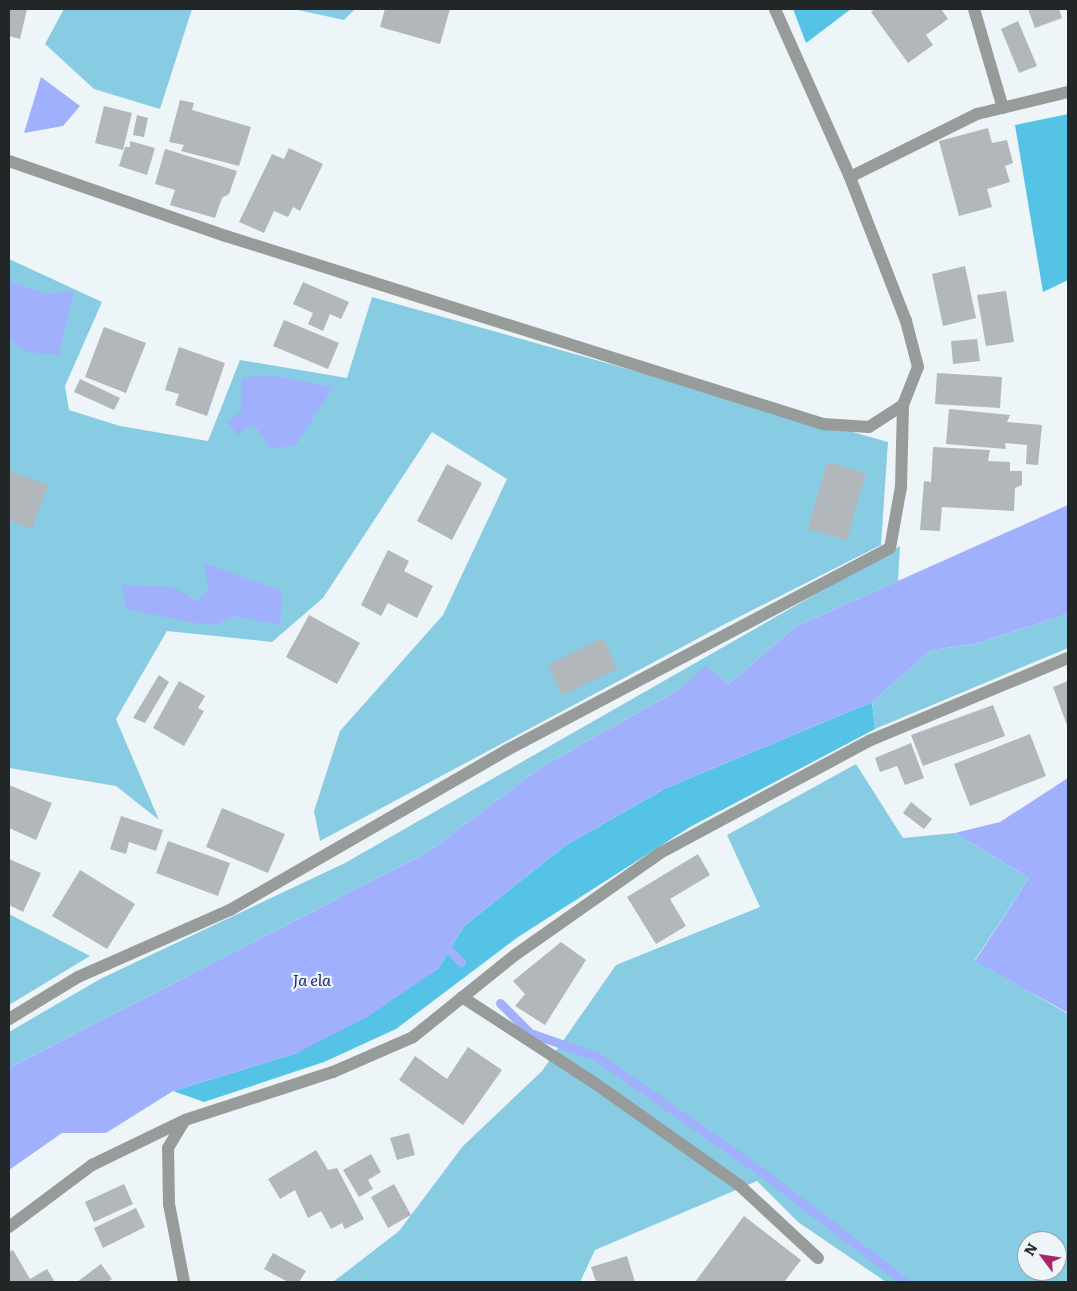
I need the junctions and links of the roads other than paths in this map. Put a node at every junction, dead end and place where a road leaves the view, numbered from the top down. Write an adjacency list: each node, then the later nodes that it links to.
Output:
1 (775, 9): 6 (street)
2 (974, 9): 4 (street)
3 (1068, 92): 4 (street)
4 (1003, 108): 6 (street)
5 (9, 161): 7 (street)
6 (850, 177): 7 (street)
7 (903, 405): 10 (street)
8 (1068, 658): 9 (street)
9 (462, 997): 11 (street); 13 (street)
10 (9, 1018)
11 (184, 1120): 12 (street); 14 (street)
12 (9, 1227)
13 (818, 1258)
14 (184, 1282)

